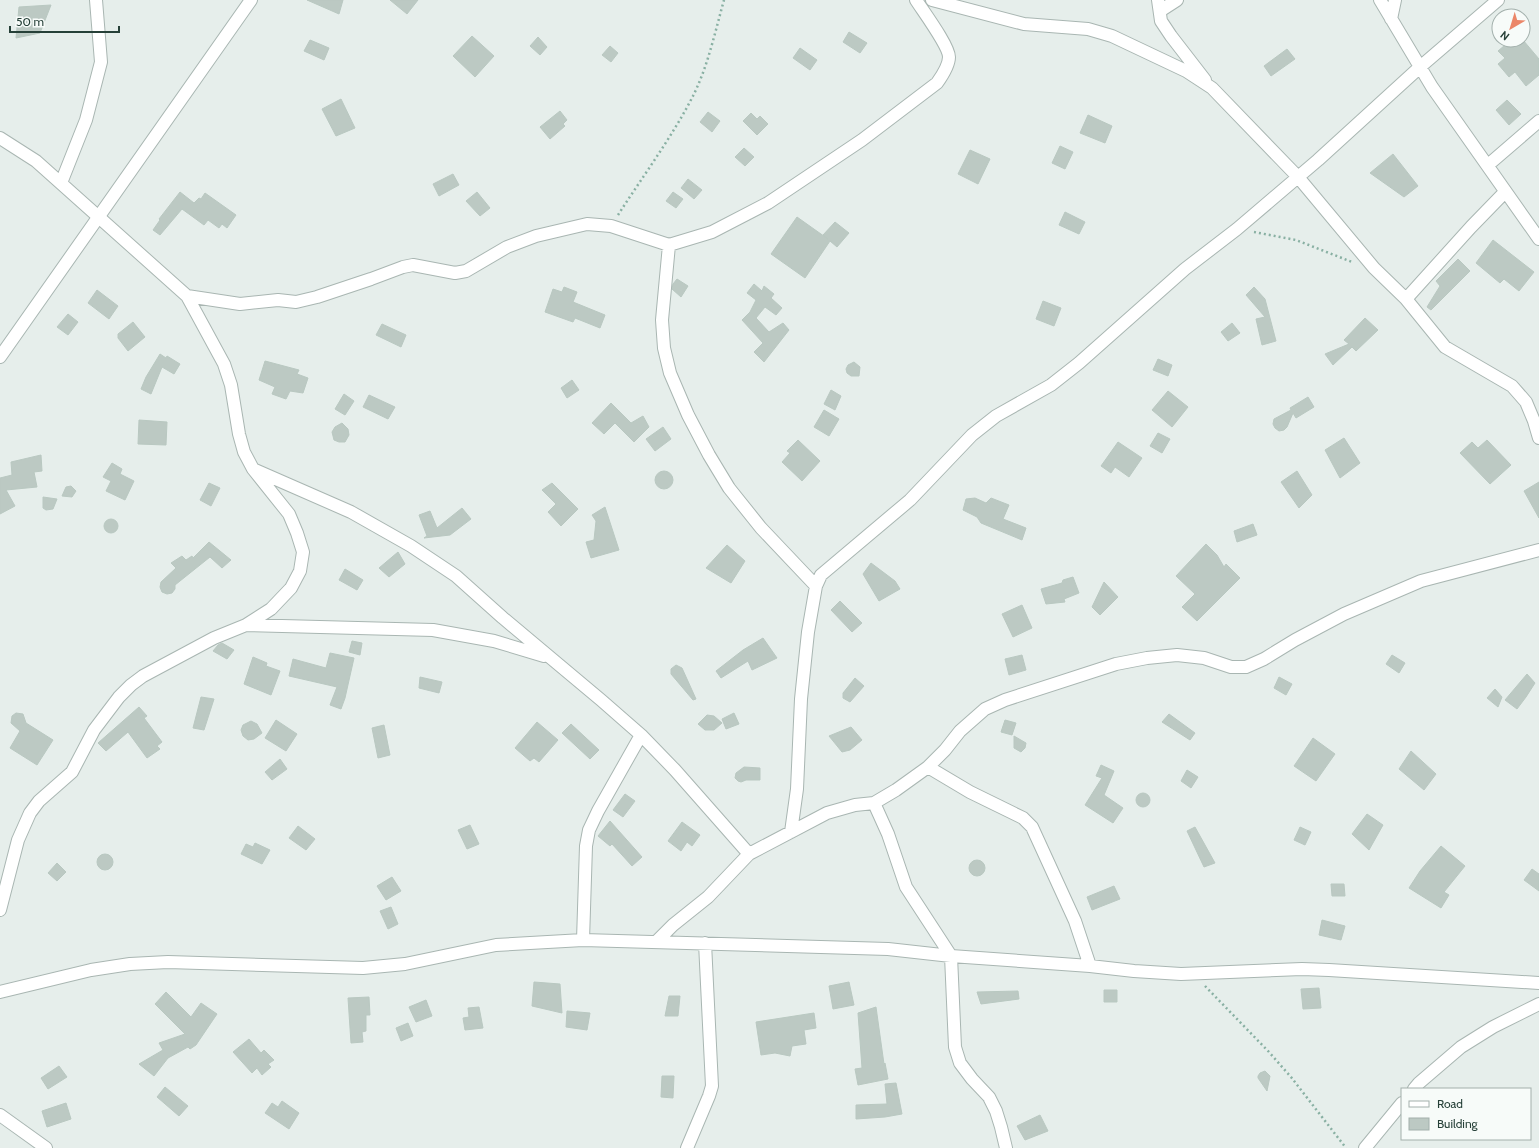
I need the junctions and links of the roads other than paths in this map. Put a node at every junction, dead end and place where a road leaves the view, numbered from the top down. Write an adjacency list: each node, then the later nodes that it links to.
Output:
1 (96, 0): 17 (street)
2 (251, 0): 19 (street)
3 (916, 0): 21 (street)
4 (932, 0): 12 (street)
5 (1177, 0): 9 (street)
6 (1380, 0): 10 (street)
7 (1395, 0): 10 (street)
8 (1498, 0): 11 (street)
9 (1159, 6): 12 (street)
10 (1391, 19): 11 (street)
11 (1420, 67): 15 (street); 16 (street)
12 (1212, 88): 16 (street)
13 (1539, 121): 15 (street)
14 (0, 138): 17 (street)
15 (1488, 165): 18 (street)
16 (1298, 177): 23 (street); 28 (street)
17 (61, 183): 19 (street)
18 (1505, 192): 20 (street); 23 (street)
19 (98, 216): 22 (street); 24 (street)
20 (1539, 240)
21 (669, 245): 22 (street); 28 (street)
22 (187, 296): 26 (street)
23 (1406, 299): 25 (street)
24 (0, 357)
25 (1539, 438)
26 (253, 469): 29 (street); 30 (street)
27 (1539, 550): 32 (street)
28 (816, 586): 34 (street)
29 (246, 625): 30 (street); 36 (street)
30 (551, 659): 31 (street)
31 (641, 735): 35 (street); 37 (street)
32 (928, 767): 33 (street); 41 (street)
33 (874, 803): 34 (street); 40 (street)
34 (791, 832): 35 (street)
35 (749, 854): 38 (street)
36 (0, 910)
37 (583, 940): 38 (street); 43 (street)
38 (657, 941): 39 (street)
39 (705, 943): 40 (street); 49 (street)
40 (951, 956): 41 (street); 50 (street)
41 (1090, 966): 42 (street)
42 (1539, 983)
43 (0, 992)
44 (1539, 1004): 45 (street)
45 (1415, 1088)
46 (1401, 1105): 51 (street)
47 (0, 1115): 48 (street)
48 (46, 1148)
49 (687, 1148)
50 (1006, 1148)
51 (1365, 1148)

